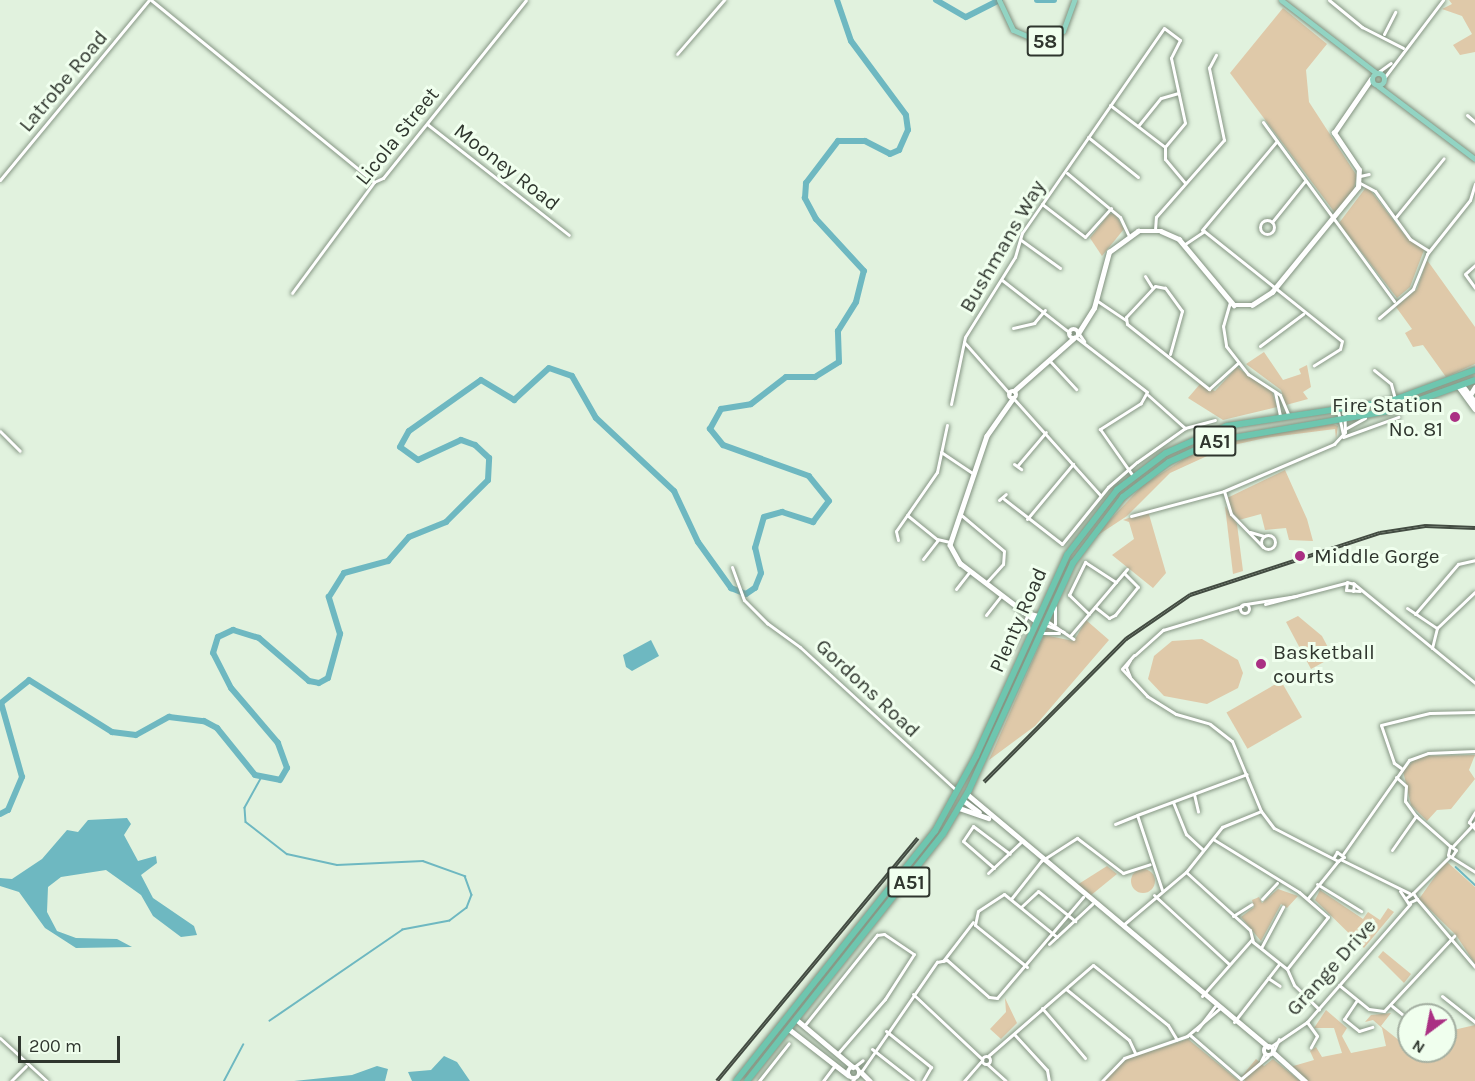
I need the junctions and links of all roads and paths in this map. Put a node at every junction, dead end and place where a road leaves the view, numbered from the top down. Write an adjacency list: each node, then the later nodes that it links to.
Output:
1 (150, 0): 38 (street, Latrobe Road); 39 (street)
2 (526, 0): 27 (street, Licola Street)
3 (724, 0): 12 (street)
4 (999, 0): 5 (main road, 58)
5 (1074, 0)
6 (1281, 0): 15 (main road)
7 (1329, 0): 10 (street)
8 (1443, 0): 11 (street)
9 (1395, 12): 10 (street)
10 (1384, 34): 11 (street)
11 (1403, 48): 14 (street)
12 (677, 54)
13 (1215, 55): 41 (street)
14 (1392, 62): 16 (street); 18 (street)
15 (1359, 64): 16 (main road); 17 (main road)
16 (1377, 73): 17 (main road); 18 (main road)
17 (1371, 79): 19 (main road); 20 (street)
18 (1384, 79): 19 (main road); 22 (main road)
19 (1378, 86): 20 (street); 22 (main road)
20 (1367, 92): 36 (street)
21 (1178, 93): 23 (street, Bushmans Way); 28 (street); 31 (street)
22 (1406, 102): 33 (main road)
23 (1110, 105): 28 (street); 29 (street, Bushmans Way)
24 (1467, 115): 26 (street)
25 (1263, 122): 30 (street)
26 (1475, 122)
27 (427, 124): 39 (street, Licola Street); 52 (street, Mooney Road)
28 (1138, 126): 31 (street)
29 (1088, 137): 34 (street, Bushmans Way); 37 (street)
30 (1277, 142): 40 (street); 50 (street)
31 (1165, 147): 41 (street)
32 (1444, 158): 46 (street)
33 (1475, 159)
34 (1067, 173): 44 (street, Bushmans Way); 45 (street)
35 (1369, 174): 36 (street)
36 (1360, 176): 42 (street)
37 (1138, 177)
38 (0, 180)
39 (374, 182): 63 (street, Licola Street)
40 (1306, 182): 47 (street); 48 (street)
41 (1185, 183): 49 (street)
42 (1360, 184): 46 (street); 47 (street)
43 (1475, 184): 55 (street)
44 (1042, 204): 45 (street); 53 (street, Bushmans Way)
45 (1111, 208): 51 (street)
46 (1395, 218): 55 (street)
47 (1333, 219): 62 (street); 64 (street)
48 (1272, 222): 48 (street)
49 (1155, 230): 51 (street); 54 (street)
50 (1203, 231): 54 (street); 62 (street)
51 (1128, 234): 65 (street)
52 (569, 235)
53 (1021, 240): 57 (street); 59 (street, Bushmans Way)
54 (1186, 245): 66 (street)
55 (1429, 250): 64 (street)
56 (1475, 265): 61 (street)
57 (1060, 267)
58 (1145, 276): 60 (street)
59 (1002, 280): 67 (street); 73 (street, Bushmans Way)
60 (1152, 287): 70 (street); 75 (street)
61 (1475, 288)
62 (1275, 289): 66 (street); 68 (street)
63 (292, 293)
64 (1394, 301): 69 (street)
65 (1096, 302): 70 (street); 72 (street)
66 (1231, 303): 77 (street)
67 (1045, 310): 71 (street); 72 (street)
68 (1303, 314): 74 (street); 78 (street)
69 (1379, 318)
70 (1126, 320): 75 (street)
71 (1013, 328)
72 (1074, 334): 76 (street); 88 (street)
73 (964, 342): 87 (street); 92 (street, Bushmans Way)
74 (1260, 346)
75 (1170, 354): 77 (street)
76 (1049, 360): 85 (street); 87 (street)
77 (1238, 363): 86 (street)
78 (1314, 365)
79 (1374, 370): 90 (street)
80 (1475, 370): 81 (highway, Plenty Road / A51)
81 (1456, 379): 83 (highway); 90 (highway, Plenty Road / A51)
82 (1475, 380): 83 (highway, Plenty Road / A51)
83 (1461, 386): 89 (street); 94 (street); 96 (highway, Plenty Road / A51)
84 (1475, 387): 89 (street)
85 (1076, 389)
86 (1274, 390): 95 (street); 95 (street)
87 (1014, 395): 105 (street); 112 (street)
88 (1148, 395): 102 (street); 111 (street)
89 (1470, 395): 91 (street)
90 (1396, 400): 93 (highway, Plenty Road / A51)
91 (1475, 402)
92 (951, 404)
93 (1341, 409): 95 (highway, Plenty Road / A51); 98 (street)
94 (1475, 409)
95 (1284, 415): 100 (highway); 113 (highway, Plenty Road / A51)
96 (1371, 415): 98 (highway, Plenty Road / A51); 103 (street)
97 (1398, 417): 106 (street)
98 (1342, 419): 100 (highway, Plenty Road / A51); 103 (street); 106 (street)
99 (1215, 420): 102 (street)
100 (1294, 424): 143 (highway, Plenty Road / A51)
101 (947, 425): 108 (street)
102 (1185, 428): 111 (street)
103 (1346, 429): 106 (street)
104 (0, 431): 107 (street)
105 (1046, 432): 109 (street); 110 (street)
106 (1343, 436): 114 (street)
107 (20, 450)
108 (941, 452): 112 (street); 117 (street)
109 (1073, 464): 116 (street); 120 (street)
110 (1018, 466)
111 (1130, 468): 113 (street); 116 (street)
112 (974, 474): 118 (street)
113 (1136, 474): 156 (highway, Plenty Road / A51)
114 (1224, 490): 119 (street); 121 (street)
115 (1006, 494): 120 (street)
116 (1100, 495): 120 (street)
117 (907, 515): 123 (street); 124 (street)
118 (958, 515): 125 (street); 134 (street)
119 (1131, 516)
120 (1027, 519)
121 (1249, 531): 122 (street); 126 (street)
122 (1266, 535): 126 (street); 126 (street)
123 (898, 540)
124 (939, 540): 125 (street); 127 (street)
125 (950, 540): 130 (street)
126 (1263, 546)
127 (923, 560)
128 (1475, 560): 153 (street)
129 (732, 567): 172 (street, Gordons Road)
130 (970, 571): 134 (street); 136 (street)
131 (1116, 582): 147 (street); 147 (street); 152 (street)
132 (1345, 583): 133 (street); 135 (street); 137 (street)
133 (1353, 583): 138 (street); 140 (street)
134 (987, 584): 142 (street)
135 (1332, 586): 137 (street); 141 (street)
136 (956, 589)
137 (1346, 590): 138 (street)
138 (1353, 591): 140 (street)
139 (1475, 592): 159 (street)
140 (1365, 593): 165 (street)
141 (1300, 595): 144 (street); 144 (street)
142 (1001, 596): 154 (street); 155 (street)
143 (1055, 602): 157 (highway, Plenty Road / A51); 158 (street)
144 (1267, 603): 145 (street)
145 (1260, 604): 146 (street); 149 (street)
146 (1244, 605): 149 (street); 150 (street); 151 (street)
147 (1095, 607): 152 (street)
148 (1407, 608): 153 (street)
149 (1249, 611): 151 (street)
150 (1230, 612): 151 (street); 170 (street)
151 (1244, 613)
152 (1089, 614): 162 (street)
153 (1415, 614): 159 (street)
154 (986, 615)
155 (1028, 615): 156 (street); 164 (street, Plenty Road)
156 (1037, 619): 157 (highway); 172 (highway, Plenty Road / A51)
157 (1046, 623): 158 (street); 160 (street); 161 (highway, Plenty Road / A51)
158 (1057, 626): 160 (street)
159 (1437, 628): 165 (street)
160 (1062, 632): 161 (street); 162 (street)
161 (1041, 633): 174 (highway, Plenty Road / A51)
162 (1070, 636): 163 (street)
163 (1074, 639)
164 (1012, 647)
165 (1432, 648): 166 (street)
166 (1475, 683)
167 (1475, 712): 169 (street)
168 (1475, 751): 169 (street)
169 (1401, 768): 171 (street)
170 (1247, 774): 173 (street); 177 (street)
171 (1396, 777): 180 (street); 196 (street)
172 (958, 792): 174 (highway, Gordons Road); 252 (highway, Plenty Road / A51)
173 (1194, 794): 175 (street); 178 (street)
174 (965, 797): 176 (highway, Plenty Road / A51); 182 (street, Gordons Road)
175 (1173, 802): 181 (street); 191 (street)
176 (959, 808): 182 (street); 253 (highway, Plenty Road / A51)
177 (1261, 811): 187 (street); 196 (street)
178 (1198, 812)
179 (1475, 812): 185 (street)
180 (1416, 816): 188 (street); 192 (street)
181 (1136, 817): 184 (street); 200 (street)
182 (995, 822): 189 (street, Gordons Road)
183 (1475, 822): 185 (street)
184 (1115, 824)
185 (1469, 829): 186 (street); 190 (street)
186 (1475, 829)
187 (1213, 839): 191 (street); 205 (street)
188 (1441, 841): 190 (street); 193 (street)
189 (1020, 843): 194 (street); 197 (street, Gordons Road)
190 (1454, 848): 193 (street); 195 (street); 198 (street)
191 (1204, 850): 202 (street)
192 (1392, 850)
193 (1446, 851): 195 (street); 199 (street)
194 (1010, 854): 201 (street); 201 (street)
195 (1451, 856): 198 (street); 199 (street)
196 (1339, 857): 206 (street); 208 (street)
197 (1041, 861): 200 (street); 211 (street, Gordons Road); 213 (street)
198 (1464, 862): 203 (street)
199 (1441, 863): 210 (street)
200 (1150, 864): 207 (street)
201 (994, 868): 204 (street)
202 (1186, 872): 207 (street); 225 (street)
203 (1475, 872)
204 (988, 873)
205 (1277, 883): 212 (street); 214 (street)
206 (1317, 884): 212 (street); 222 (street)
207 (1162, 890): 209 (street)
208 (1399, 890): 210 (street); 215 (street)
209 (1154, 895): 228 (street); 235 (street)
210 (1414, 895): 215 (street, Grange Drive); 218 (street, Grange Drive); 221 (street)
211 (1083, 897): 216 (street, Gordons Road); 224 (street)
212 (1308, 898): 238 (street)
213 (1011, 899): 219 (street); 227 (street)
214 (1262, 899)
215 (1406, 899): 218 (street); 223 (street, Grange Drive)
216 (1092, 904): 226 (street); 228 (street, Gordons Road)
217 (1252, 904): 225 (street)
218 (1412, 904): 221 (street); 223 (street, Grange Drive)
219 (1021, 907): 224 (street); 229 (street)
220 (1283, 908): 232 (street)
221 (1424, 909): 230 (street)
222 (1361, 911)
223 (1401, 912): 241 (street, Grange Drive)
224 (1068, 916): 226 (street); 229 (street)
225 (1233, 916): 231 (street)
226 (1075, 921): 229 (street)
227 (973, 922): 233 (street); 236 (street)
228 (1122, 926): 244 (street, Gordons Road)
229 (1056, 935): 236 (street)
230 (1454, 936): 237 (street); 247 (street)
231 (1251, 939): 232 (street); 235 (street)
232 (1261, 948): 234 (street)
233 (943, 960): 236 (street); 243 (street)
234 (1279, 963): 238 (street); 239 (street)
235 (1229, 964): 244 (street)
236 (1027, 967)
237 (1475, 967)
238 (1287, 969): 250 (street)
239 (1268, 978): 240 (street); 254 (street)
240 (1280, 986)
241 (1339, 986): 246 (street); 250 (street, Grange Drive)
242 (1066, 989): 248 (street); 266 (street); 273 (street)
243 (914, 994): 261 (street); 276 (street)
244 (1203, 996): 249 (street, Gordons Road)
245 (1442, 996): 256 (street)
246 (1357, 1000): 247 (street); 259 (street)
247 (1392, 1006): 251 (street)
248 (1042, 1008): 262 (street); 274 (street)
249 (1217, 1008): 254 (street, Gordons Road); 264 (street)
250 (1319, 1009): 255 (street, Grange Drive)
251 (1397, 1010)
252 (790, 1015): 253 (highway); 257 (highway, Plenty Road / A51)
253 (797, 1020): 258 (street); 260 (highway, Plenty Road / A51)
254 (1234, 1022): 271 (street, Gordons Road)
255 (1307, 1022): 268 (street); 271 (street, Grange Drive)
256 (1475, 1022)
257 (783, 1023): 260 (highway); 285 (highway, Plenty Road / A51)
258 (804, 1026): 272 (street); 272 (street)
259 (1372, 1027)
260 (789, 1029): 263 (highway, Plenty Road / A51); 277 (street)
261 (886, 1031): 269 (street); 292 (street)
262 (1014, 1034): 276 (street); 295 (street)
263 (784, 1035): 270 (street); 286 (highway, Plenty Road / A51)
264 (1190, 1035): 266 (street); 271 (street, Grange Drive)
265 (0, 1038): 278 (street)
266 (1177, 1040): 273 (street)
267 (789, 1043): 270 (street)
268 (1311, 1047)
269 (872, 1049): 275 (street); 291 (street)
270 (784, 1050): 287 (street)
271 (1269, 1051): 297 (street, Gordons Road)
272 (838, 1053): 277 (street); 279 (street)
273 (1134, 1053): 296 (street)
274 (1085, 1058)
275 (865, 1059): 279 (street); 280 (street)
276 (986, 1060): 293 (street); 294 (street)
277 (836, 1063): 281 (street); 288 (street)
278 (26, 1066): 283 (street); 284 (street)
279 (854, 1066): 280 (street); 281 (street)
280 (861, 1072): 282 (street); 290 (street)
281 (848, 1075): 282 (street); 289 (street)
282 (855, 1080)
283 (11, 1081)
284 (47, 1081)
285 (736, 1081)
286 (747, 1081)
287 (759, 1081)
288 (823, 1081)
289 (848, 1081)
290 (870, 1081)
291 (913, 1081)
292 (923, 1081)
293 (964, 1081)
294 (1006, 1081)
295 (1049, 1081)
296 (1102, 1081)
297 (1305, 1081)

